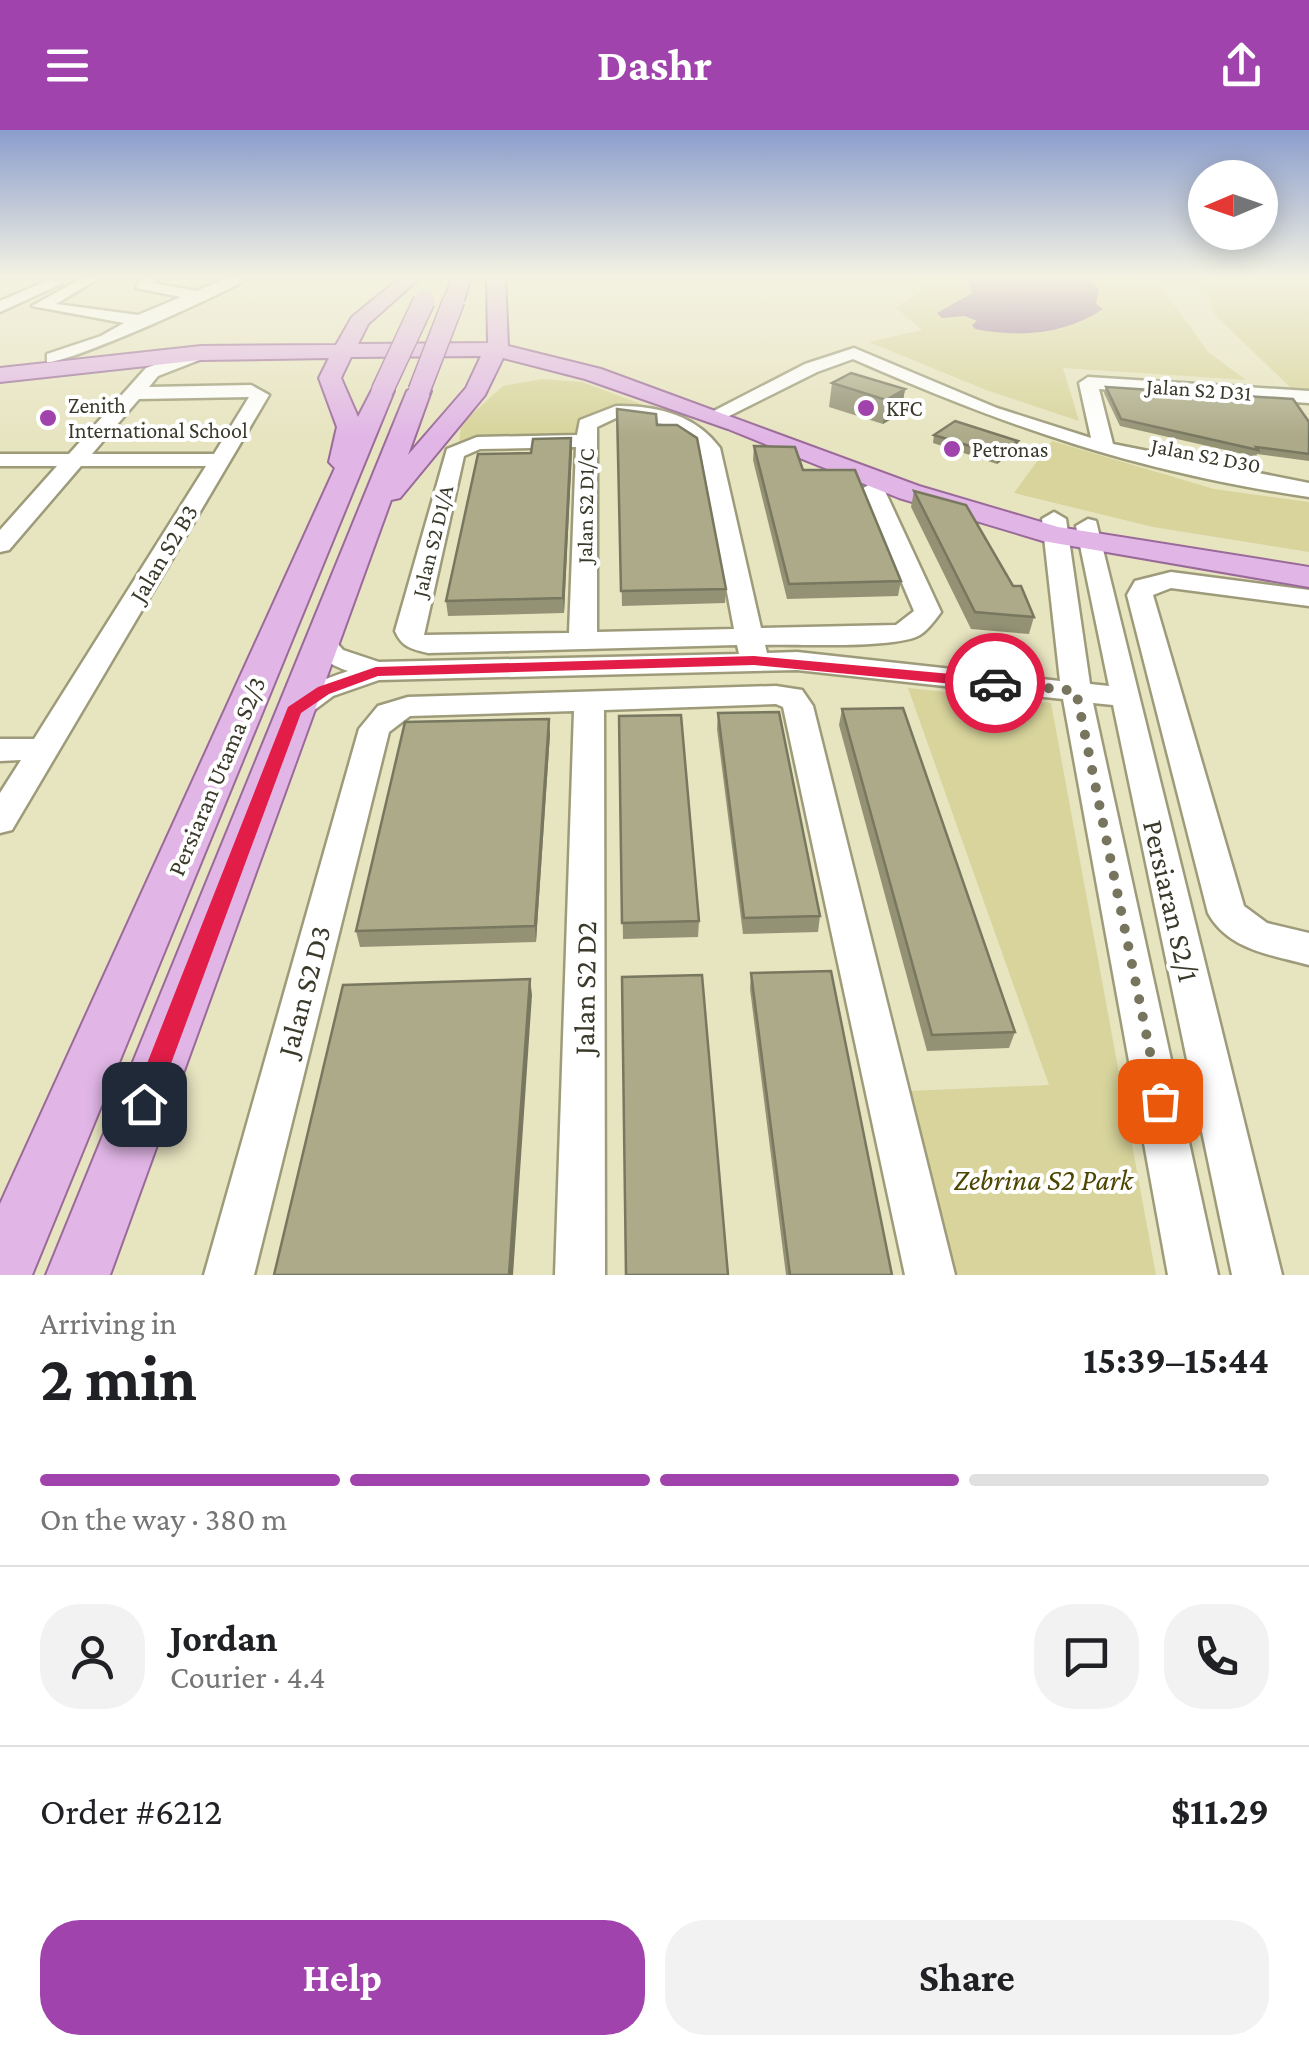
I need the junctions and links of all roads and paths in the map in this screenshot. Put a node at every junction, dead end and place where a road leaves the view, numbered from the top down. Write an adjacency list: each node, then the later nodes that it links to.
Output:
1 (130, 330): 10 (street)
2 (298, 330): 9 (main road)
3 (349, 330): 7 (main road)
4 (416, 330): 17 (main road, Persiaran Utama S2/3, bridge)
5 (436, 330): 17 (main road, Persiaran Utama S2/3, bridge)
6 (497, 330): 8 (main road)
7 (342, 337): 8 (main road); 9 (main road); 11 (main road); 15 (main road)
8 (497, 345): 14 (main road); 16 (main road); 20 (main road)
9 (201, 348): 10 (main road); 11 (main road); 13 (street)
10 (112, 350): 12 (main road); 12 (main road); 13 (street)
11 (244, 351): 15 (main road)
12 (0, 371)
13 (152, 372): 18 (street)
14 (593, 374): 16 (main road); 20 (main road)
15 (330, 378): 29 (main road)
16 (477, 390): 29 (main road)
17 (401, 391): 29 (main road, Persiaran Utama S2/3)
18 (134, 393): 24 (street); 25 (street, Jalan S2 B3)
19 (1307, 400): 22 (street, Jalan S2 D31)
20 (730, 414): 22 (street); 30 (main road)
21 (585, 441): 37 (street, Jalan S2 D1/C); 37 (street, Jalan S2 D1/A); 38 (street, Jalan S2 D1/C)
22 (1103, 441): 26 (street, Jalan S2 D30); 28 (street)
23 (0, 460): 24 (street)
24 (73, 460): 25 (street); 32 (street)
25 (219, 460): 44 (street, Jalan S2 B3)
26 (1309, 473)
27 (873, 489): 38 (street)
28 (1309, 490)
29 (350, 515): 36 (main road, Persiaran Utama S2/3); 48 (main road, Persiaran Utama S2/3)
30 (1054, 527): 31 (main road); 40 (street, Persiaran S2/1)
31 (1091, 543): 33 (main road); 34 (main road); 41 (street, Persiaran S2/1)
32 (0, 545)
33 (1309, 563)
34 (1309, 577)
35 (1309, 598): 47 (street)
36 (320, 641): 39 (street); 43 (main road, Persiaran Utama S2/3)
37 (583, 642): 38 (street)
38 (751, 649): 39 (street); 40 (street)
39 (376, 671): 43 (street)
40 (1076, 691): 41 (street); 53 (street, Persiaran S2/1)
41 (1124, 697): 54 (street, Persiaran S2/1)
42 (589, 701): 50 (street, Jalan S2 D3); 51 (street, Jalan S2 D2); 52 (street)
43 (294, 710): 49 (main road, Persiaran Utama S2/3)
44 (42, 749): 45 (street); 46 (street, Jalan S2 B3)
45 (0, 750)
46 (0, 821)
47 (1309, 949)
48 (0, 1275)
49 (78, 1275)
50 (229, 1275)
51 (580, 1275)
52 (930, 1275)
53 (1193, 1275)
54 (1257, 1275)

